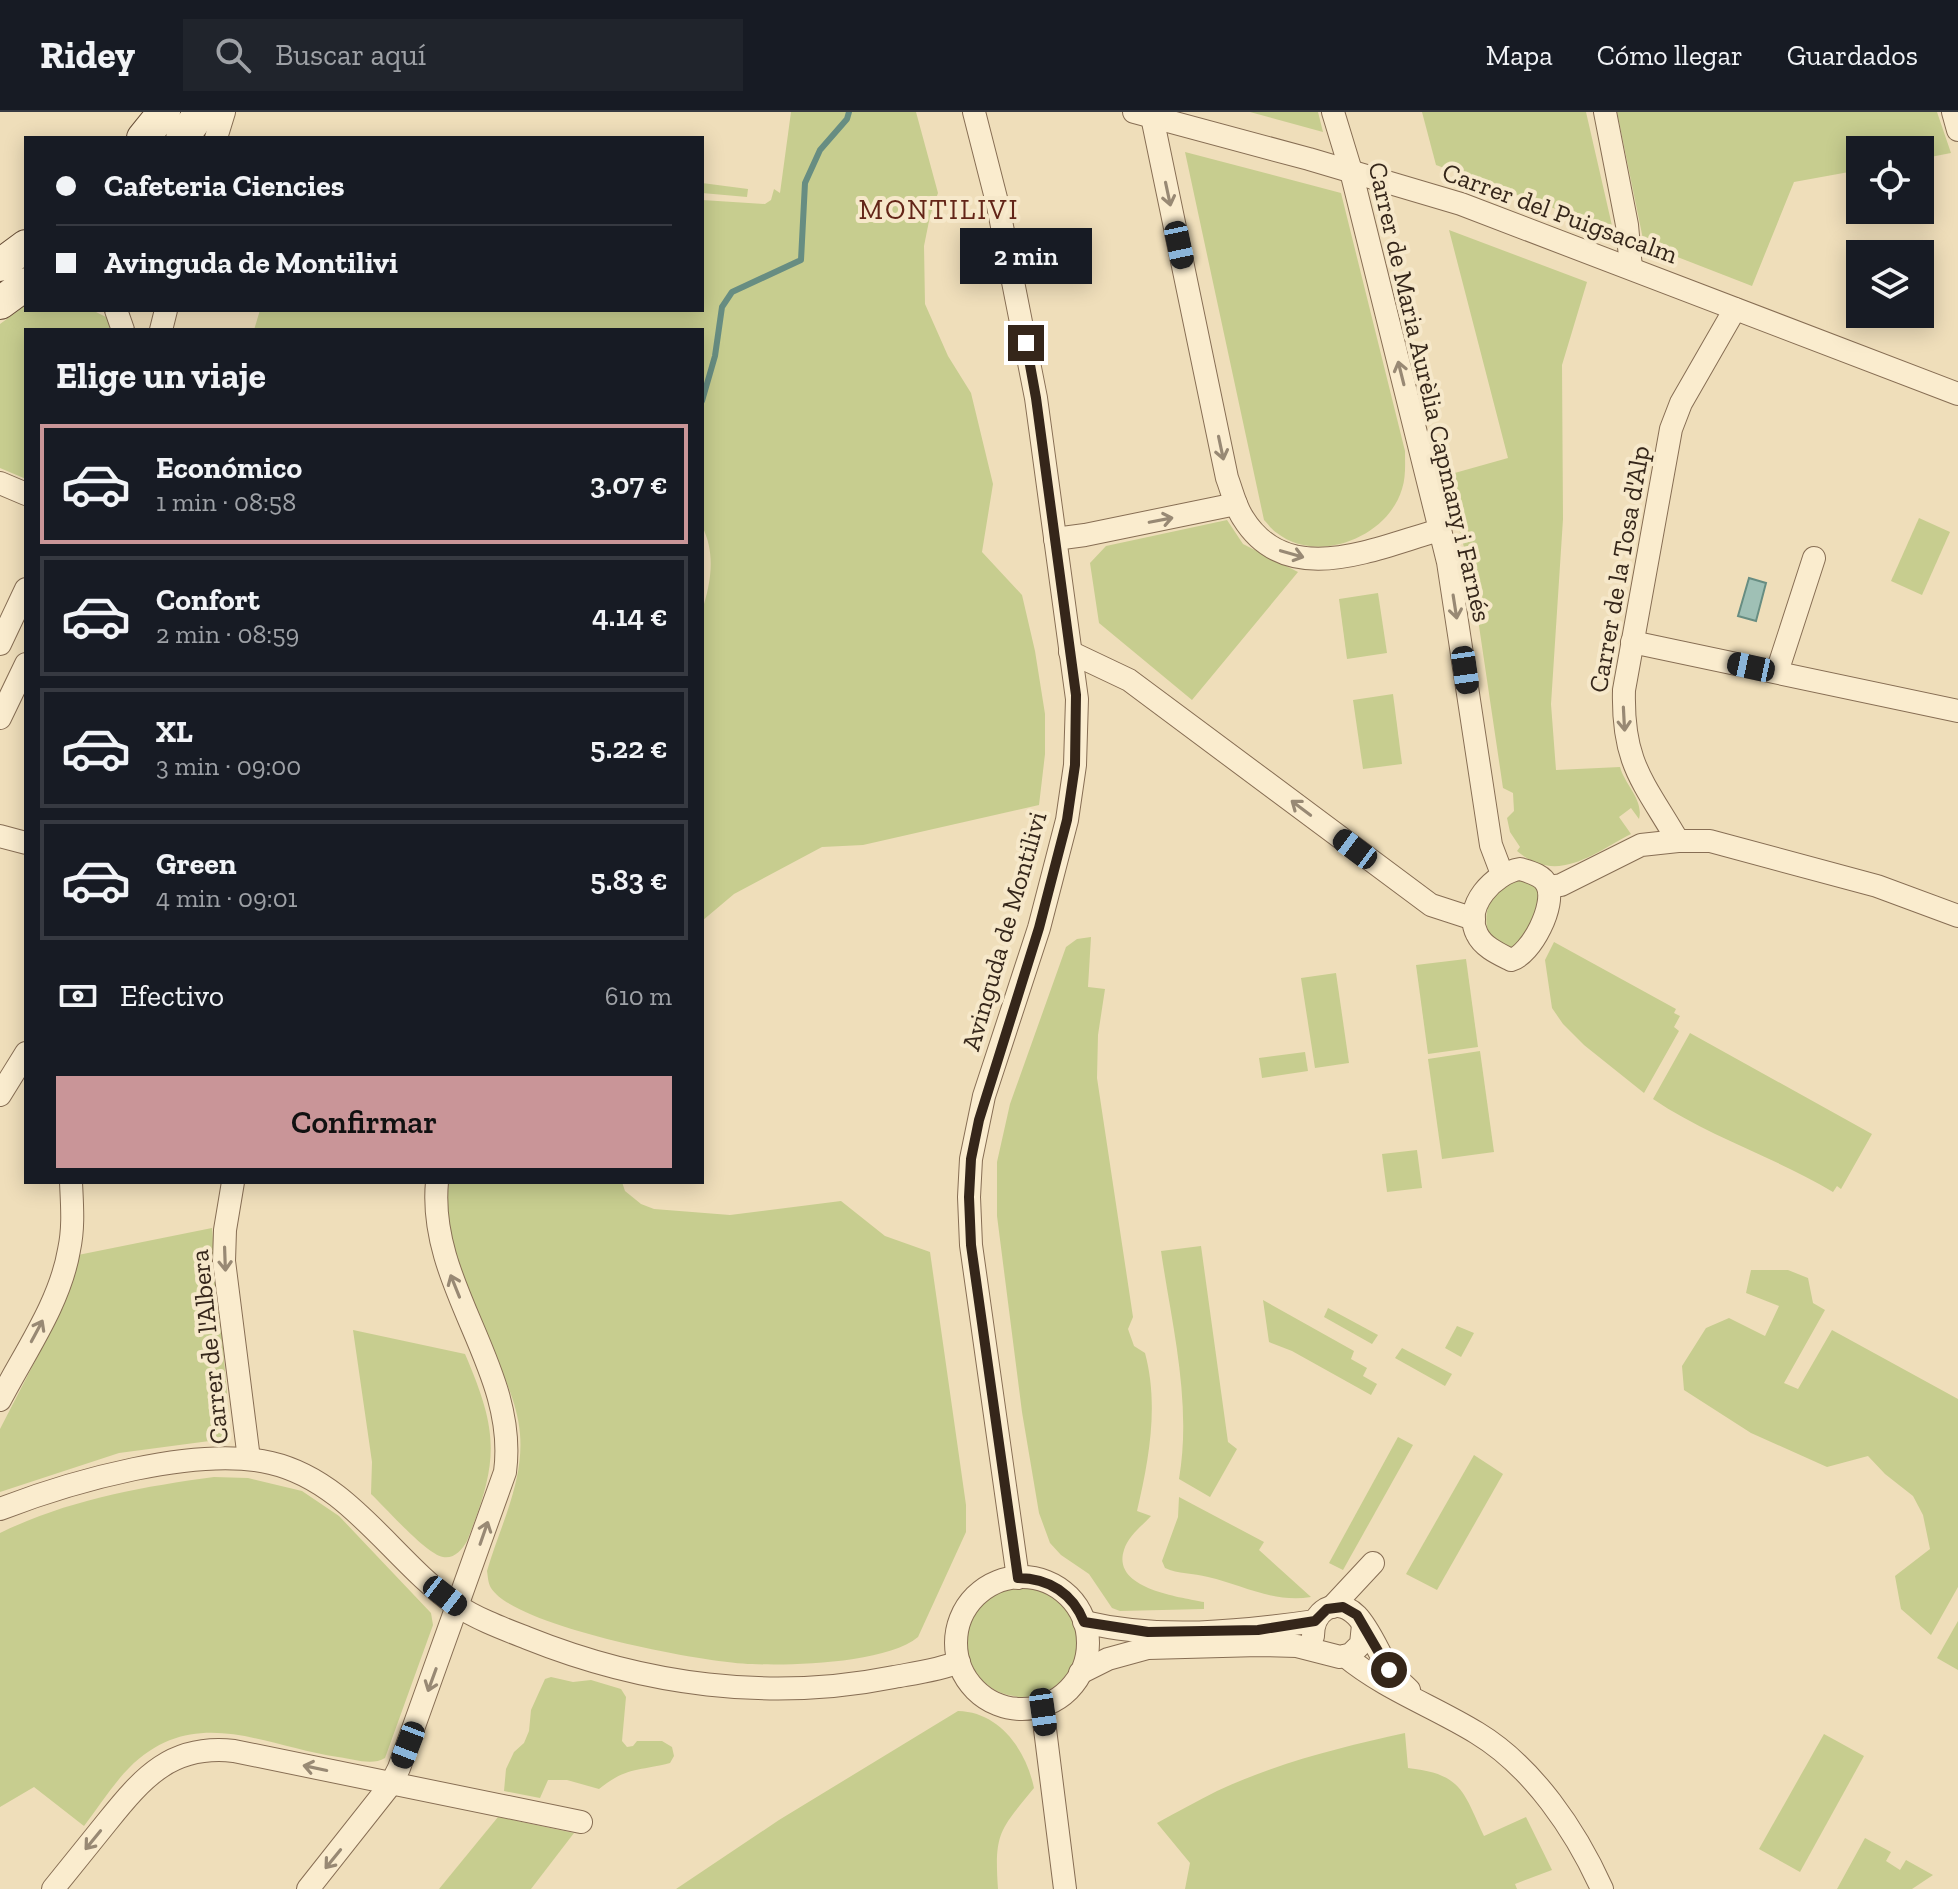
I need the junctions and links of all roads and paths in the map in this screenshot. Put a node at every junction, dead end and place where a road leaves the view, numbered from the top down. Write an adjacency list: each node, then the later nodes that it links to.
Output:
1 (164, 112): 10 (street)
2 (201, 112): 11 (street)
3 (224, 112): 12 (street)
4 (974, 112): 25 (street, Avinguda de Montilivi)
5 (1333, 112): 13 (street, Carrer de Maria Aurèlia Capmany i Farnés)
6 (1605, 112): 16 (street)
7 (1953, 112): 9 (street)
8 (1146, 114): 13 (street, Carrer del Puigsacalm); 23 (street, one-way to 23)
9 (1958, 130)
10 (145, 136)
11 (183, 136)
12 (217, 136)
13 (1351, 171): 16 (street, Carrer del Puigsacalm); 24 (street, Carrer de Maria Aurèlia Capmany i Farnés, one-way to 13)
14 (24, 247): 15 (street)
15 (0, 265)
16 (1631, 268): 19 (street, Carrer del Puigsacalm)
17 (24, 285): 18 (street)
18 (0, 303)
19 (1735, 309): 20 (street, Carrer del Puigsacalm); 28 (street, Carrer de la Tosa d'Alp)
20 (1958, 394)
21 (0, 483): 22 (street)
22 (24, 493)
23 (1236, 504): 24 (street, one-way to 24); 25 (street, one-way to 23)
24 (1440, 530): 38 (street, Carrer de Maria Aurèlia Capmany i Farnés, one-way to 38)
25 (1055, 539): 30 (street, Avinguda de Montilivi)
26 (1814, 558): 32 (street)
27 (24, 593): 29 (street)
28 (1632, 642): 32 (street); 36 (street, Carrer de la Tosa d'Alp, one-way to 36)
29 (0, 644)
30 (1070, 652): 41 (street, one-way to 30); 50 (street, Avinguda de Montilivi)
31 (24, 668): 34 (street)
32 (1777, 672): 33 (street)
33 (1958, 711)
34 (0, 718)
35 (0, 836): 37 (street)
36 (1678, 841): 39 (street); 40 (street)
37 (24, 842)
38 (1502, 874): 39 (street); 41 (street)
39 (1549, 887): 41 (street)
40 (1958, 916)
41 (1474, 919)
42 (24, 1056): 43 (street)
43 (0, 1095)
44 (71, 1184): 47 (street, one-way to 44)
45 (233, 1184): 48 (street, Carrer de l'Albera, one-way to 48)
46 (437, 1184): 51 (street, one-way to 46)
47 (0, 1400)
48 (249, 1459): 49 (street); 51 (street)
49 (0, 1509)
50 (1018, 1578): 54 (street); 56 (street)
51 (459, 1606): 56 (street); 60 (street, one-way to 60)
52 (1324, 1614): 53 (street); 53 (street); 54 (street); 55 (street)
53 (1360, 1620): 55 (street); 58 (street)
54 (1084, 1622): 57 (street)
55 (1335, 1655): 57 (street); 58 (street)
56 (959, 1662): 59 (street)
57 (1080, 1673): 59 (street)
58 (1421, 1703): 65 (street)
59 (1042, 1705): 64 (street)
60 (391, 1784): 61 (street); 62 (street, one-way to 62); 63 (street, one-way to 63)
61 (581, 1822)
62 (53, 1889)
63 (308, 1889)
64 (1065, 1889)
65 (1602, 1889)

